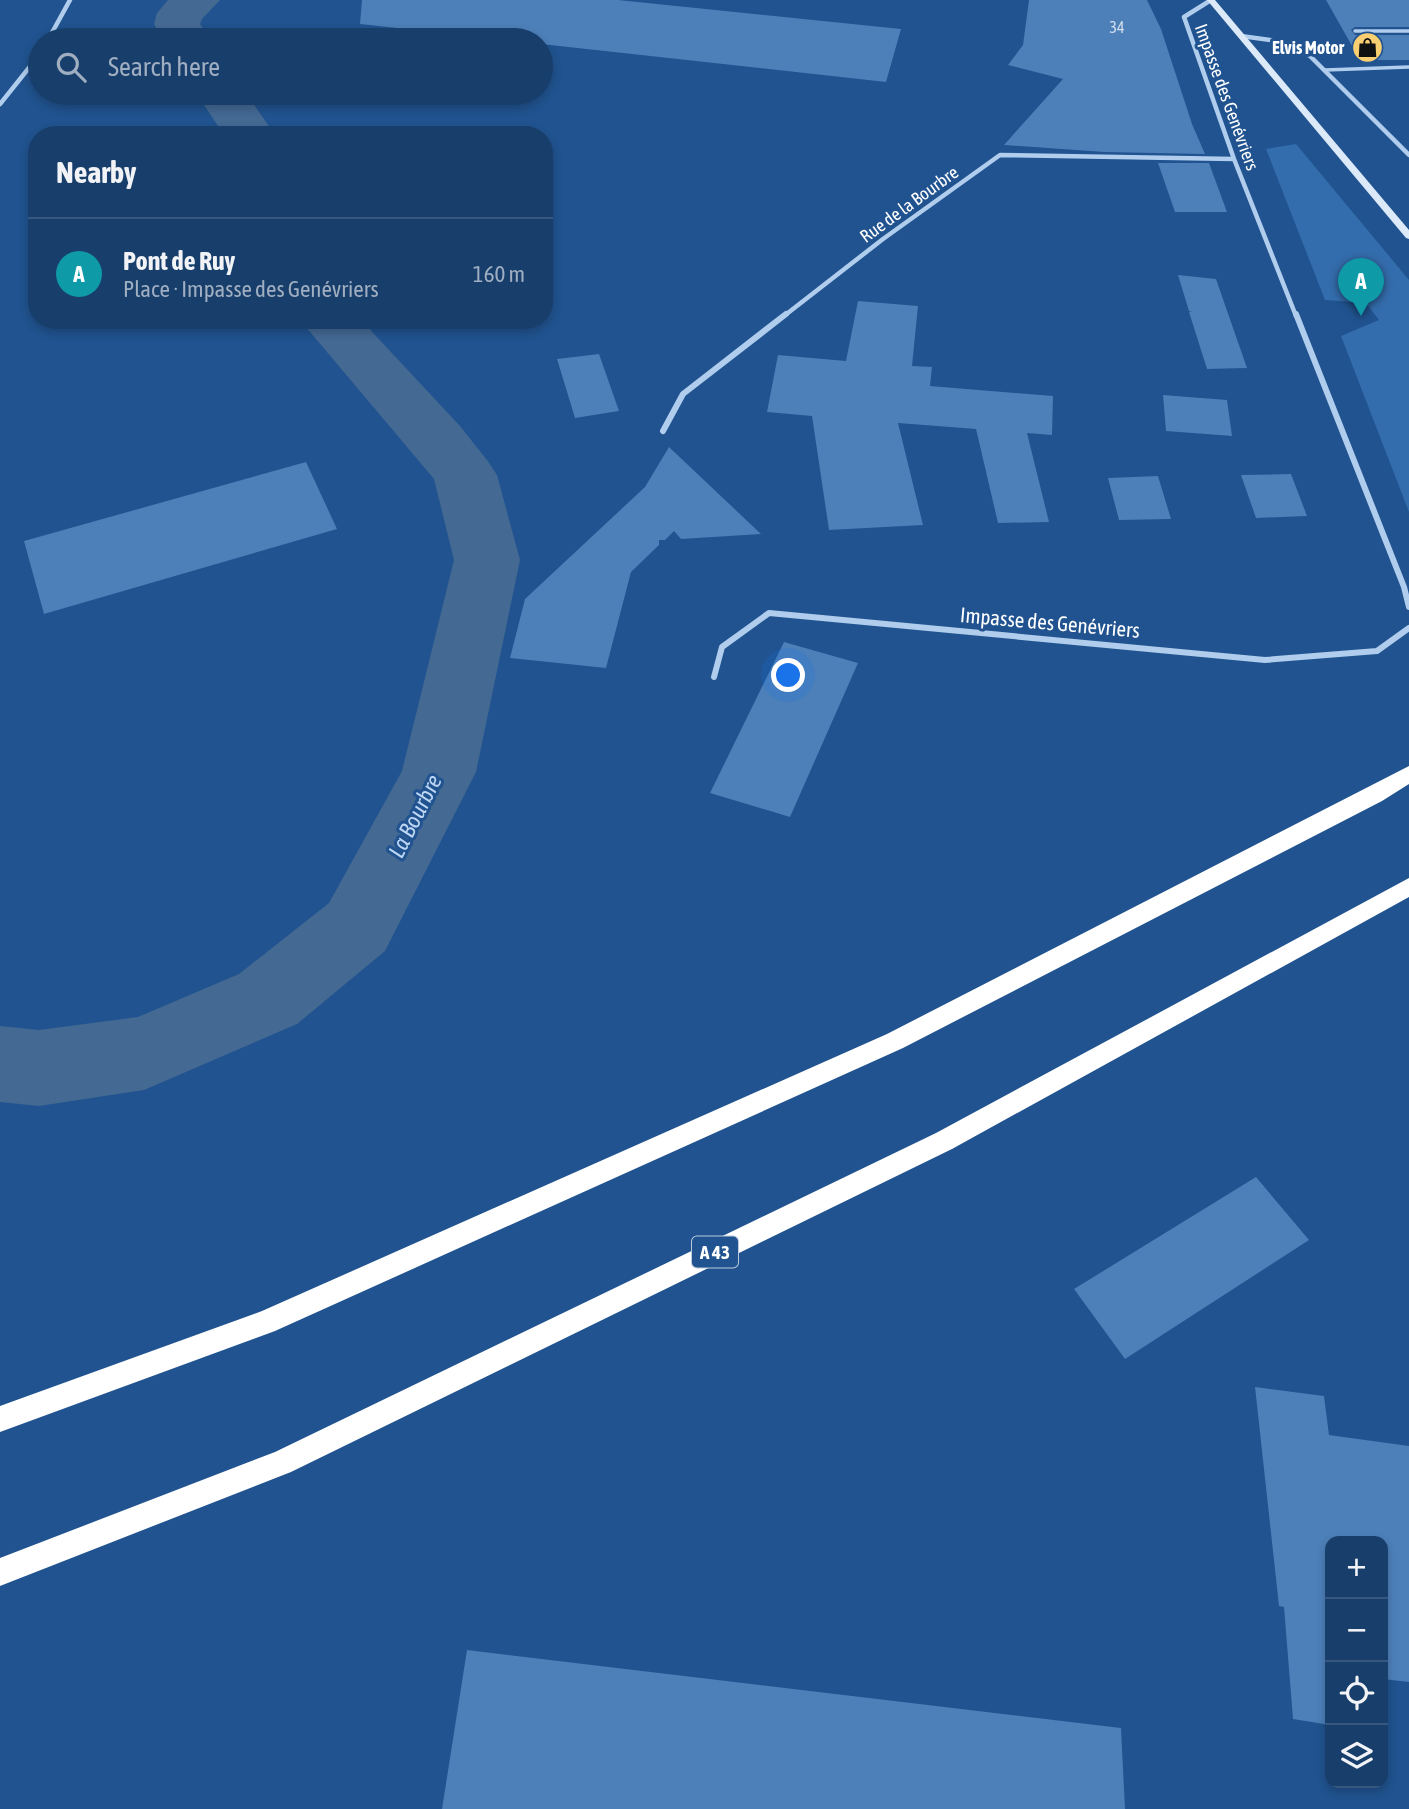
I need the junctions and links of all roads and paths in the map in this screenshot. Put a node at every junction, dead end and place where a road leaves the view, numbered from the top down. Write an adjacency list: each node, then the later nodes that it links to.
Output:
1 (70, 0): 3 (street)
2 (1211, 0): 6 (main road); 12 (street, Impasse des Genévriers)
3 (55, 28)
4 (1355, 31): 5 (lane)
5 (1409, 31)
6 (1241, 36): 9 (street); 13 (main road)
7 (1409, 67): 9 (lane)
8 (28, 69): 10 (street)
9 (1325, 70): 11 (street)
10 (0, 104)
11 (1409, 155)
12 (1234, 159): 14 (street, Rue de la Bourbre); 15 (street, Impasse des Genévriers)
13 (1409, 236)
14 (663, 431)
15 (1409, 607)
16 (1409, 628): 17 (street, Impasse des Genévriers)
17 (714, 677)
18 (1409, 774): 20 (highway)
19 (1409, 887): 21 (highway, A 43)
20 (0, 1419)
21 (0, 1572)

